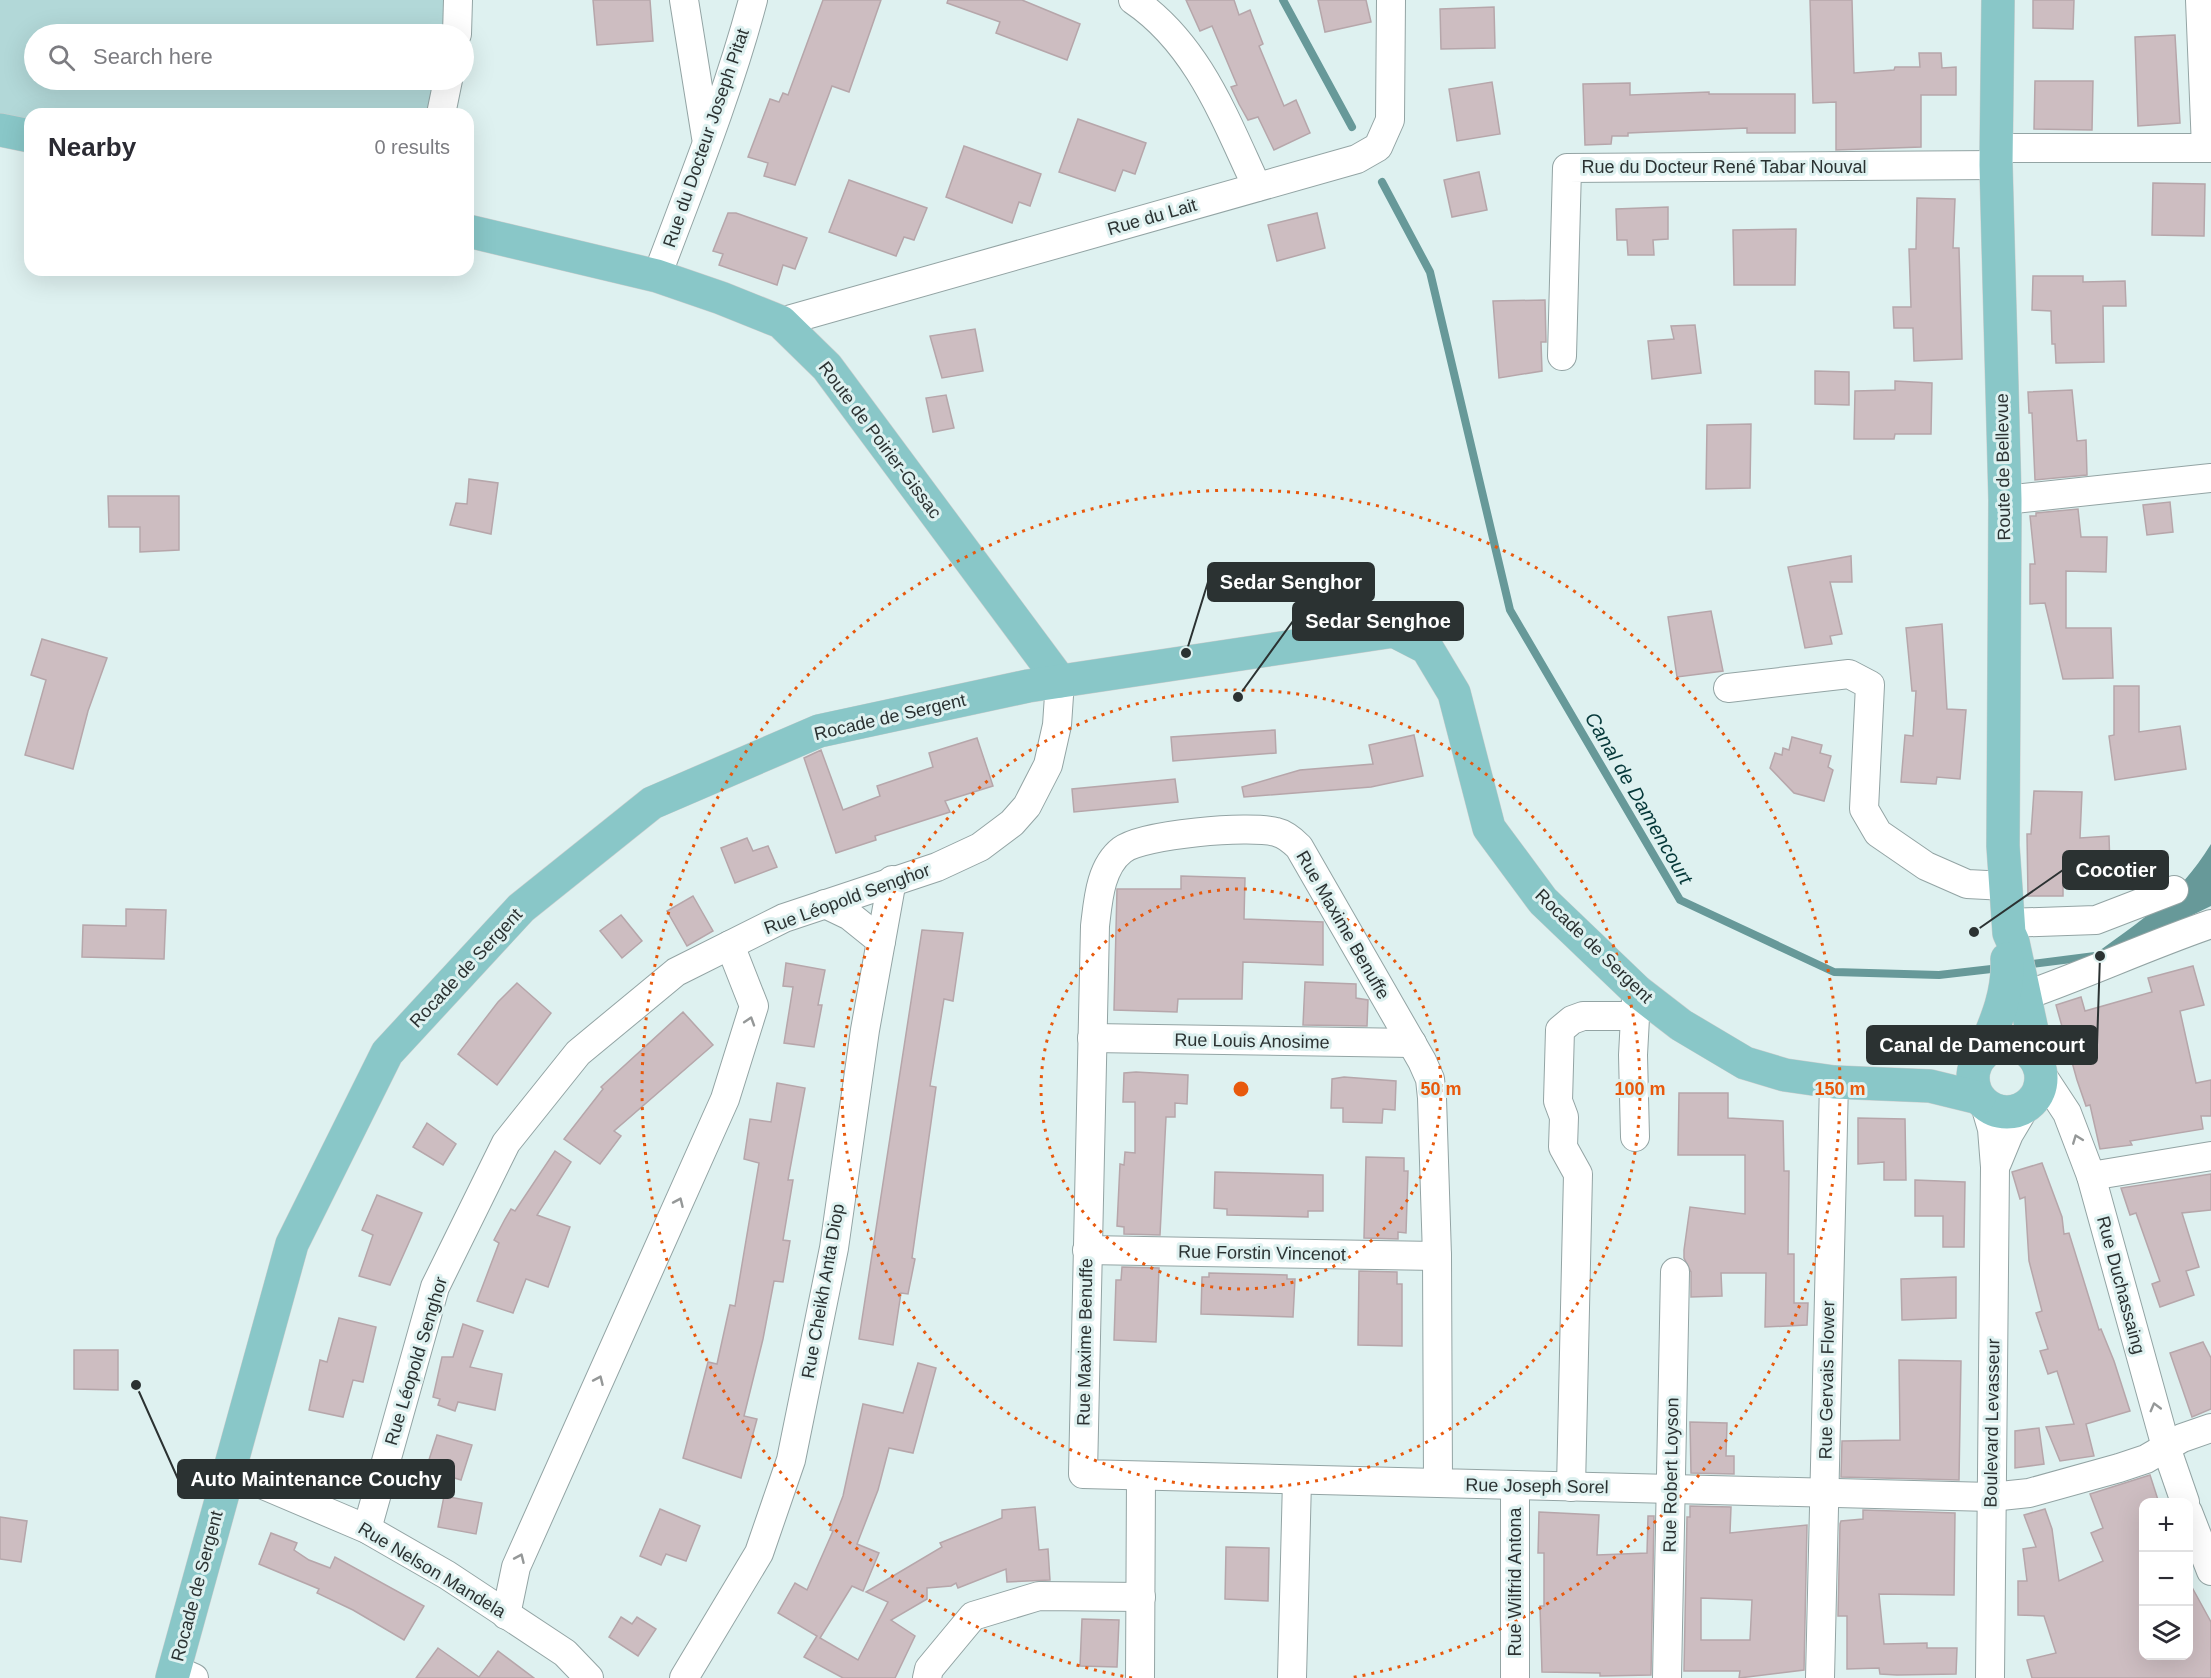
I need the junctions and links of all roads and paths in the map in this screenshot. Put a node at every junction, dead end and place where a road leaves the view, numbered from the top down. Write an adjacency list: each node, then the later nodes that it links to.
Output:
1 (458, 0): 8 (street)
2 (684, 0): 13 (street)
3 (753, 0): 13 (street, Rue du Docteur Joseph Pitat)
4 (1133, 0): 16 (street)
5 (1391, 0): 16 (street, Rue du Lait)
6 (1998, 0): 15 (main road, Route de Bellevue)
7 (2200, 0): 14 (street)
8 (457, 24)
9 (446, 90): 10 (street)
10 (442, 108)
11 (0, 130): 12 (main road)
12 (24, 135)
13 (707, 142): 18 (street, Rue du Docteur Joseph Pitat)
14 (2209, 148): 15 (street)
15 (1997, 157): 20 (street, Rue du Docteur René Tabar Nouval); 22 (main road, Route de Bellevue)
16 (1257, 187): 19 (street, Rue du Lait)
17 (474, 232): 18 (main road, Route de Poirier-Gissac)
18 (657, 276): 19 (main road, Route de Poirier-Gissac)
19 (781, 322): 23 (main road, Route de Poirier-Gissac)
20 (1562, 356)
21 (2211, 478): 22 (street)
22 (2005, 500): 26 (main road, Route de Bellevue)
23 (1060, 681): 25 (street, Rue Léopold Senghor); 33 (main road, Rocade de Sergent); 51 (main road, Rocade de Sergent)
24 (1728, 688): 26 (street)
25 (892, 880): 28 (street, Rue Léopold Senghor); 30 (street, Rue Cheikh Anta Diop)
26 (2006, 886): 32 (main road, Route de Bellevue)
27 (2174, 890): 32 (street)
28 (825, 903): 30 (street); 31 (street, Rue Léopold Senghor)
29 (2211, 924): 32 (street)
30 (881, 941): 69 (street, Rue Cheikh Anta Diop)
31 (730, 945): 63 (street, Rue Léopold Senghor); 66 (street, one-way to 31)
32 (2012, 954): 36 (main road, Route de Bellevue); 37 (main road, Route de Bellevue)
33 (1636, 1004): 38 (main road, Rocade de Sergent); 42 (street); 57 (street)
34 (1092, 1038): 35 (street, Rue Louis Anosime); 35 (street, Rue Maxime Benuffe); 46 (street, Rue Maxime Benuffe)
35 (1412, 1043): 47 (street, Rue Maxime Benuffe)
36 (1979, 1059): 37 (main road); 39 (main road, Rocade de Sergent); 40 (main road)
37 (2038, 1065): 41 (main road); 45 (street, Rue Duchassaing, one-way to 37)
38 (1834, 1082): 39 (main road, Rocade de Sergent); 59 (street, Rue Gervais Flower)
39 (1898, 1083): 40 (main road, Rocade de Sergent)
40 (1982, 1102): 41 (main road); 44 (street, Boulevard Levasseur)
41 (2025, 1108): 44 (street, Boulevard Levasseur)
42 (1635, 1137)
43 (2211, 1156): 45 (street)
44 (1995, 1167): 60 (street, Boulevard Levasseur)
45 (2091, 1176): 50 (street, Rue Duchassaing, one-way to 45)
46 (1087, 1250): 47 (street, Rue Forstin Vincenot); 52 (street, Rue Maxime Benuffe)
47 (1437, 1256): 55 (street, Rue Maxime Benuffe)
48 (1675, 1272): 58 (street, Rue Robert Loyson)
49 (2211, 1428): 50 (street, Rue Joseph Sorel)
50 (2166, 1447): 60 (street, Rue Joseph Sorel); 61 (street, Rue Duchassaing)
51 (228, 1470): 63 (street, Rue Nelson Mandela); 67 (main road, Rocade de Sergent)
52 (1083, 1474): 53 (street, Rue Joseph Sorel)
53 (1141, 1476): 54 (street, Rue Joseph Sorel); 65 (street)
54 (1297, 1480): 55 (street, Rue Joseph Sorel); 72 (street)
55 (1438, 1484): 56 (street, Rue Joseph Sorel)
56 (1515, 1487): 57 (street, Rue Joseph Sorel); 73 (street, Rue Wilfrid Antona)
57 (1571, 1487): 58 (street, Rue Joseph Sorel)
58 (1670, 1490): 59 (street, Rue Joseph Sorel); 74 (street, Rue Robert Loyson)
59 (1824, 1493): 60 (street, Rue Joseph Sorel); 75 (street, Rue Gervais Flower)
60 (1991, 1497): 76 (street, Boulevard Levasseur)
61 (2183, 1498)
62 (2193, 1525): 64 (street)
63 (367, 1529): 66 (street, Rue Nelson Mandela)
64 (2211, 1571)
65 (1141, 1597): 70 (street); 71 (street)
66 (506, 1614): 68 (street, Rue Nelson Mandela)
67 (180, 1675)
68 (589, 1678)
69 (684, 1678)
70 (927, 1678)
71 (1140, 1678)
72 (1292, 1678)
73 (1515, 1678)
74 (1666, 1678)
75 (1820, 1678)
76 (1990, 1678)

